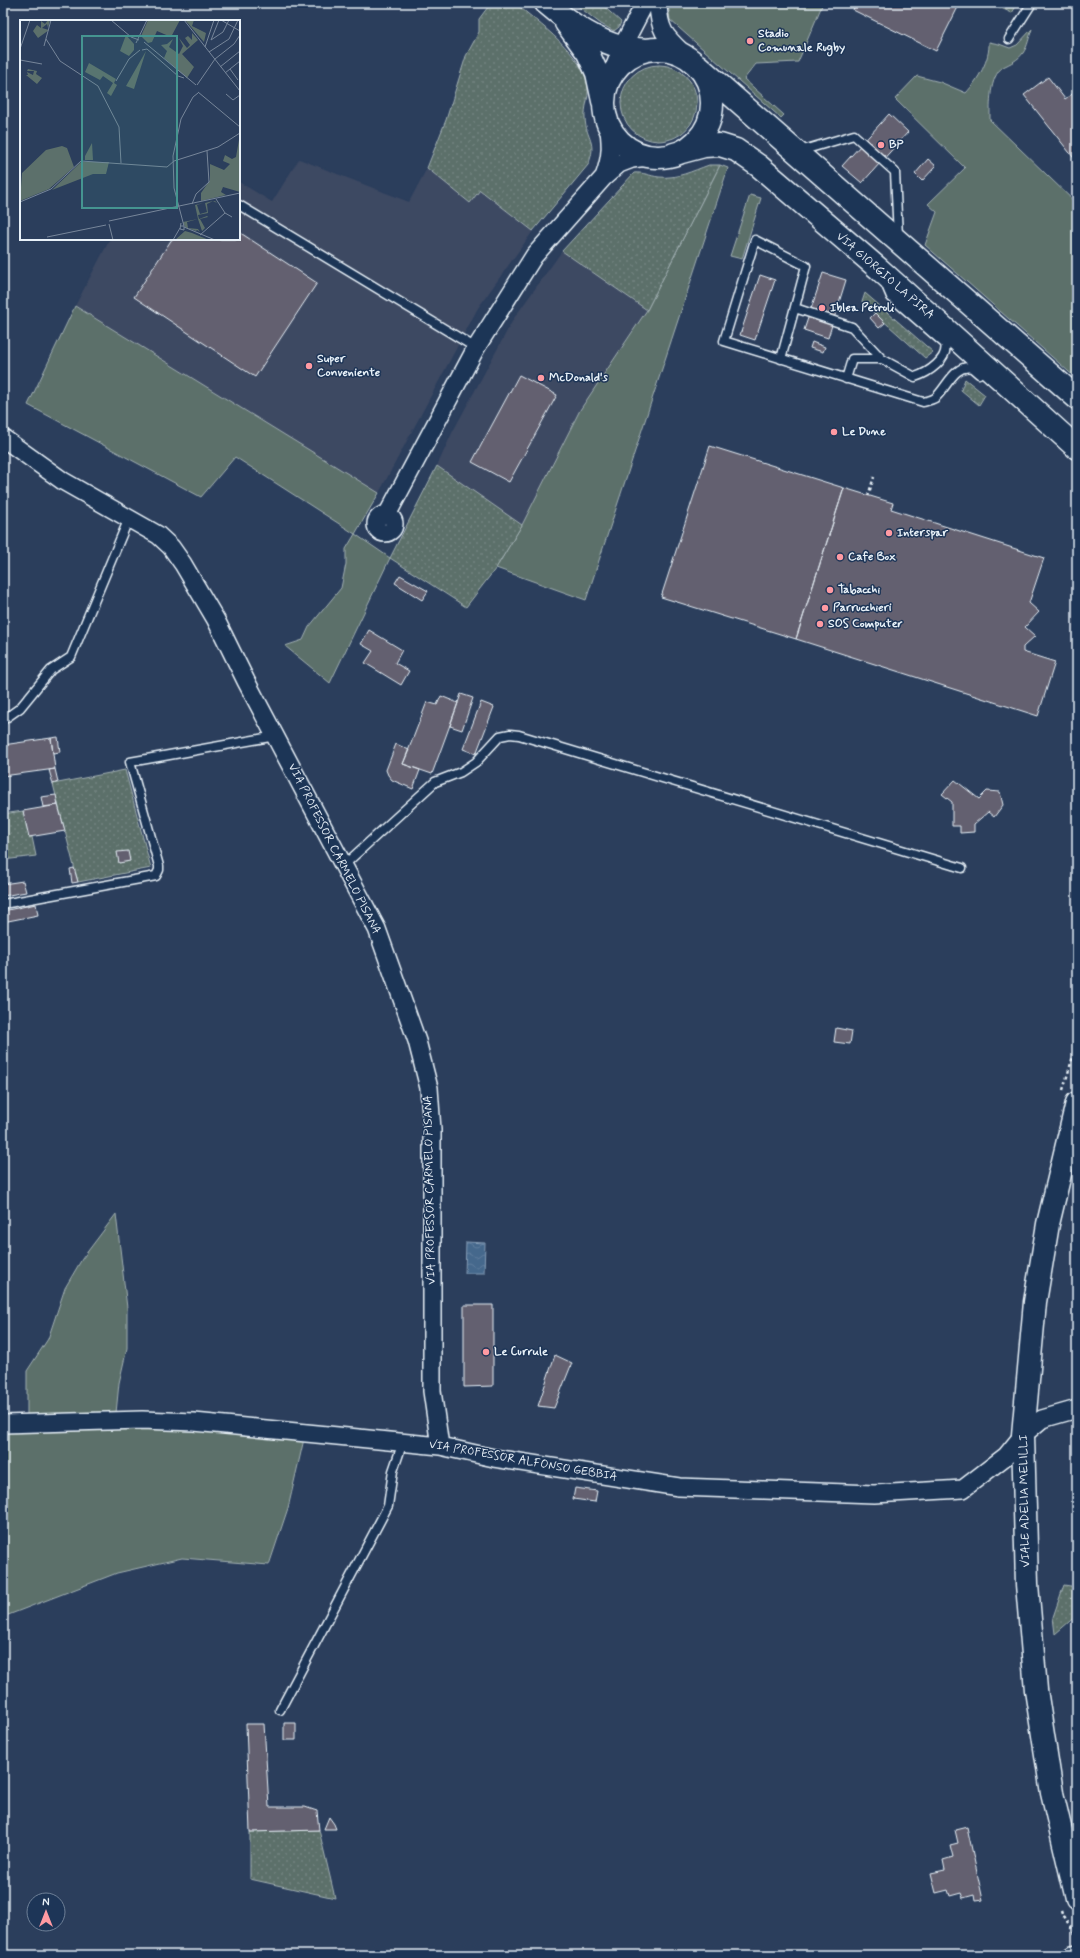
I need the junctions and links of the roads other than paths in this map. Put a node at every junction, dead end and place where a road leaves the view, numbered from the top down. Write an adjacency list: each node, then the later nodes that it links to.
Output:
1 (645, 3): 6 (street)
2 (658, 3): 8 (street)
3 (1032, 3): 5 (lane)
4 (553, 9): 6 (main road); 10 (main road)
5 (1009, 39)
6 (622, 47): 7 (main road); 9 (street)
7 (648, 50): 8 (main road); 9 (main road)
8 (692, 61): 11 (main road); 12 (main road)
9 (608, 82): 10 (main road)
10 (606, 114): 12 (main road); 13 (street)
11 (795, 152): 15 (main road); 15 (lane)
12 (664, 155): 13 (street); 16 (main road, VIA GIORGIO LA PIRA)
13 (603, 178): 18 (street)
14 (240, 206): 18 (lane)
15 (898, 242): 23 (main road)
16 (879, 269): 20 (lane); 26 (main road, VIA GIORGIO LA PIRA)
17 (795, 308): 19 (lane); 19 (lane); 20 (lane)
18 (476, 348): 27 (street)
19 (782, 358): 21 (lane)
20 (882, 359): 21 (lane)
21 (846, 378): 22 (lane)
22 (984, 378)
23 (1077, 398)
24 (1030, 418): 26 (lane)
25 (3, 438): 28 (street, VIA PROFESSOR CARMELO PISANA)
26 (1075, 447)
27 (387, 515)
28 (129, 518): 29 (lane); 30 (street, VIA PROFESSOR CARMELO PISANA)
29 (3, 720)
30 (276, 736): 31 (street, VIA PROFESSOR CARMELO PISANA); 33 (lane)
31 (343, 866): 32 (lane); 39 (street, VIA PROFESSOR CARMELO PISANA)
32 (962, 868)
33 (3, 904)
34 (1077, 1103): 37 (main road, VIALE ADELIA MELILLI)
35 (1077, 1409): 37 (street, VIA PROFESSOR ALFONSO GEBBIA)
36 (3, 1424): 38 (street, VIA PROFESSOR ALFONSO GEBBIA)
37 (1023, 1435): 39 (street, VIA PROFESSOR ALFONSO GEBBIA); 41 (main road, VIALE ADELIA MELILLI)
38 (403, 1442): 39 (street, VIA PROFESSOR ALFONSO GEBBIA); 40 (lane)
39 (440, 1446)
40 (280, 1710)
41 (1077, 1899)
42 (1077, 1954): 43 (street)
43 (1072, 1955)

